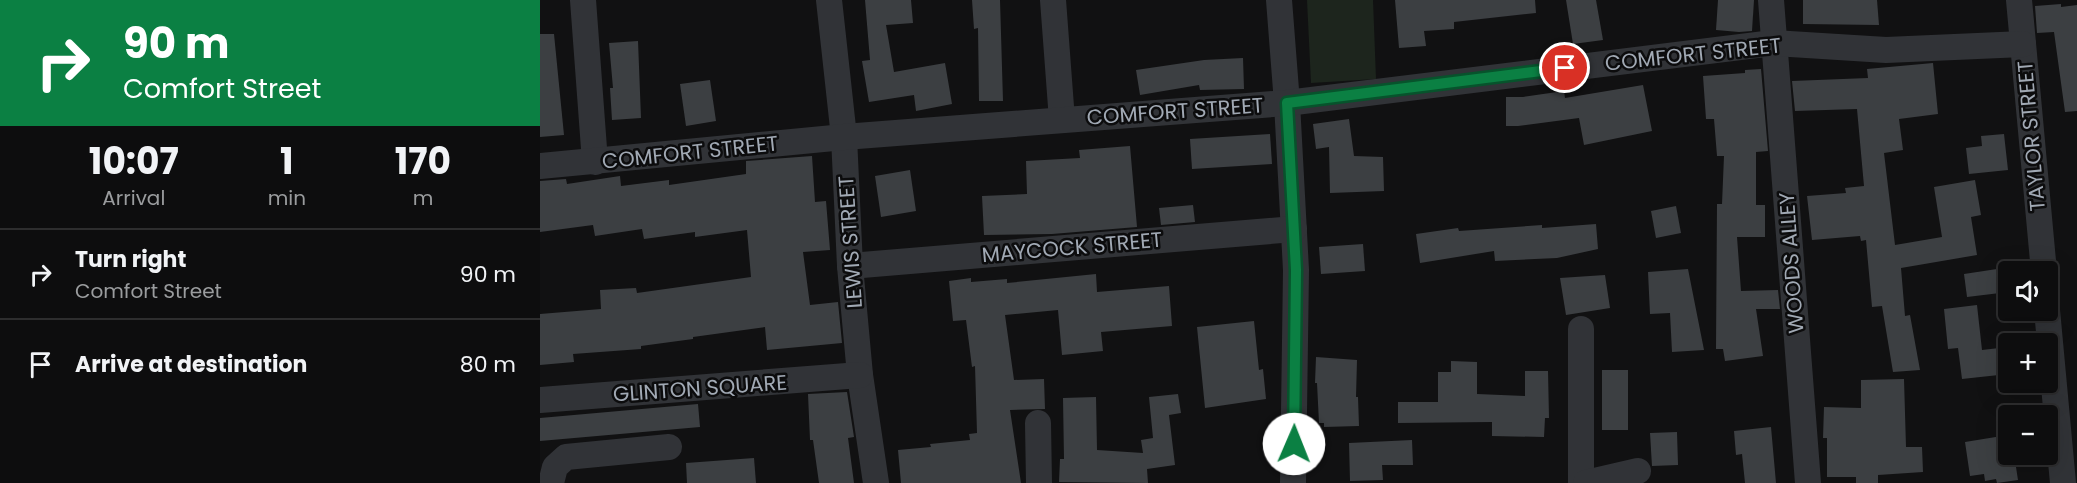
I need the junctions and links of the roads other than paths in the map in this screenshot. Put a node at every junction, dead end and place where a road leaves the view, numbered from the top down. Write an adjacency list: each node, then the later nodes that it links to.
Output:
1 (583, 0): 12 (street)
2 (829, 0): 11 (street, LEWIS STREET)
3 (1053, 0): 10 (street)
4 (1279, 0): 9 (street)
5 (1771, 0): 7 (street, WOODS ALLEY)
6 (2019, 0): 8 (street, TAYLOR STREET)
7 (1773, 43): 8 (street, COMFORT STREET); 9 (street, COMFORT STREET); 30 (street, WOODS ALLEY)
8 (2023, 44): 15 (street, TAYLOR STREET)
9 (1287, 103): 10 (street, COMFORT STREET); 14 (street)
10 (1062, 120): 11 (street, COMFORT STREET)
11 (844, 137): 12 (street, COMFORT STREET); 16 (street, LEWIS STREET)
12 (595, 162): 13 (street, COMFORT STREET)
13 (540, 166)
14 (1294, 229): 16 (street, MAYCOCK STREET); 27 (street)
15 (2043, 261)
16 (850, 266): 19 (street, LEWIS STREET)
17 (2048, 321): 31 (street)
18 (1581, 328): 28 (street)
19 (860, 375): 20 (street, GLINTON SQUARE); 25 (street, LEWIS STREET)
20 (540, 400)
21 (1038, 423): 26 (street)
22 (669, 447): 24 (street)
23 (1638, 471): 29 (street)
24 (551, 483)
25 (876, 483)
26 (1038, 483)
27 (1293, 483)
28 (1581, 483)
29 (1586, 483)
30 (1808, 483)
31 (2063, 483)

